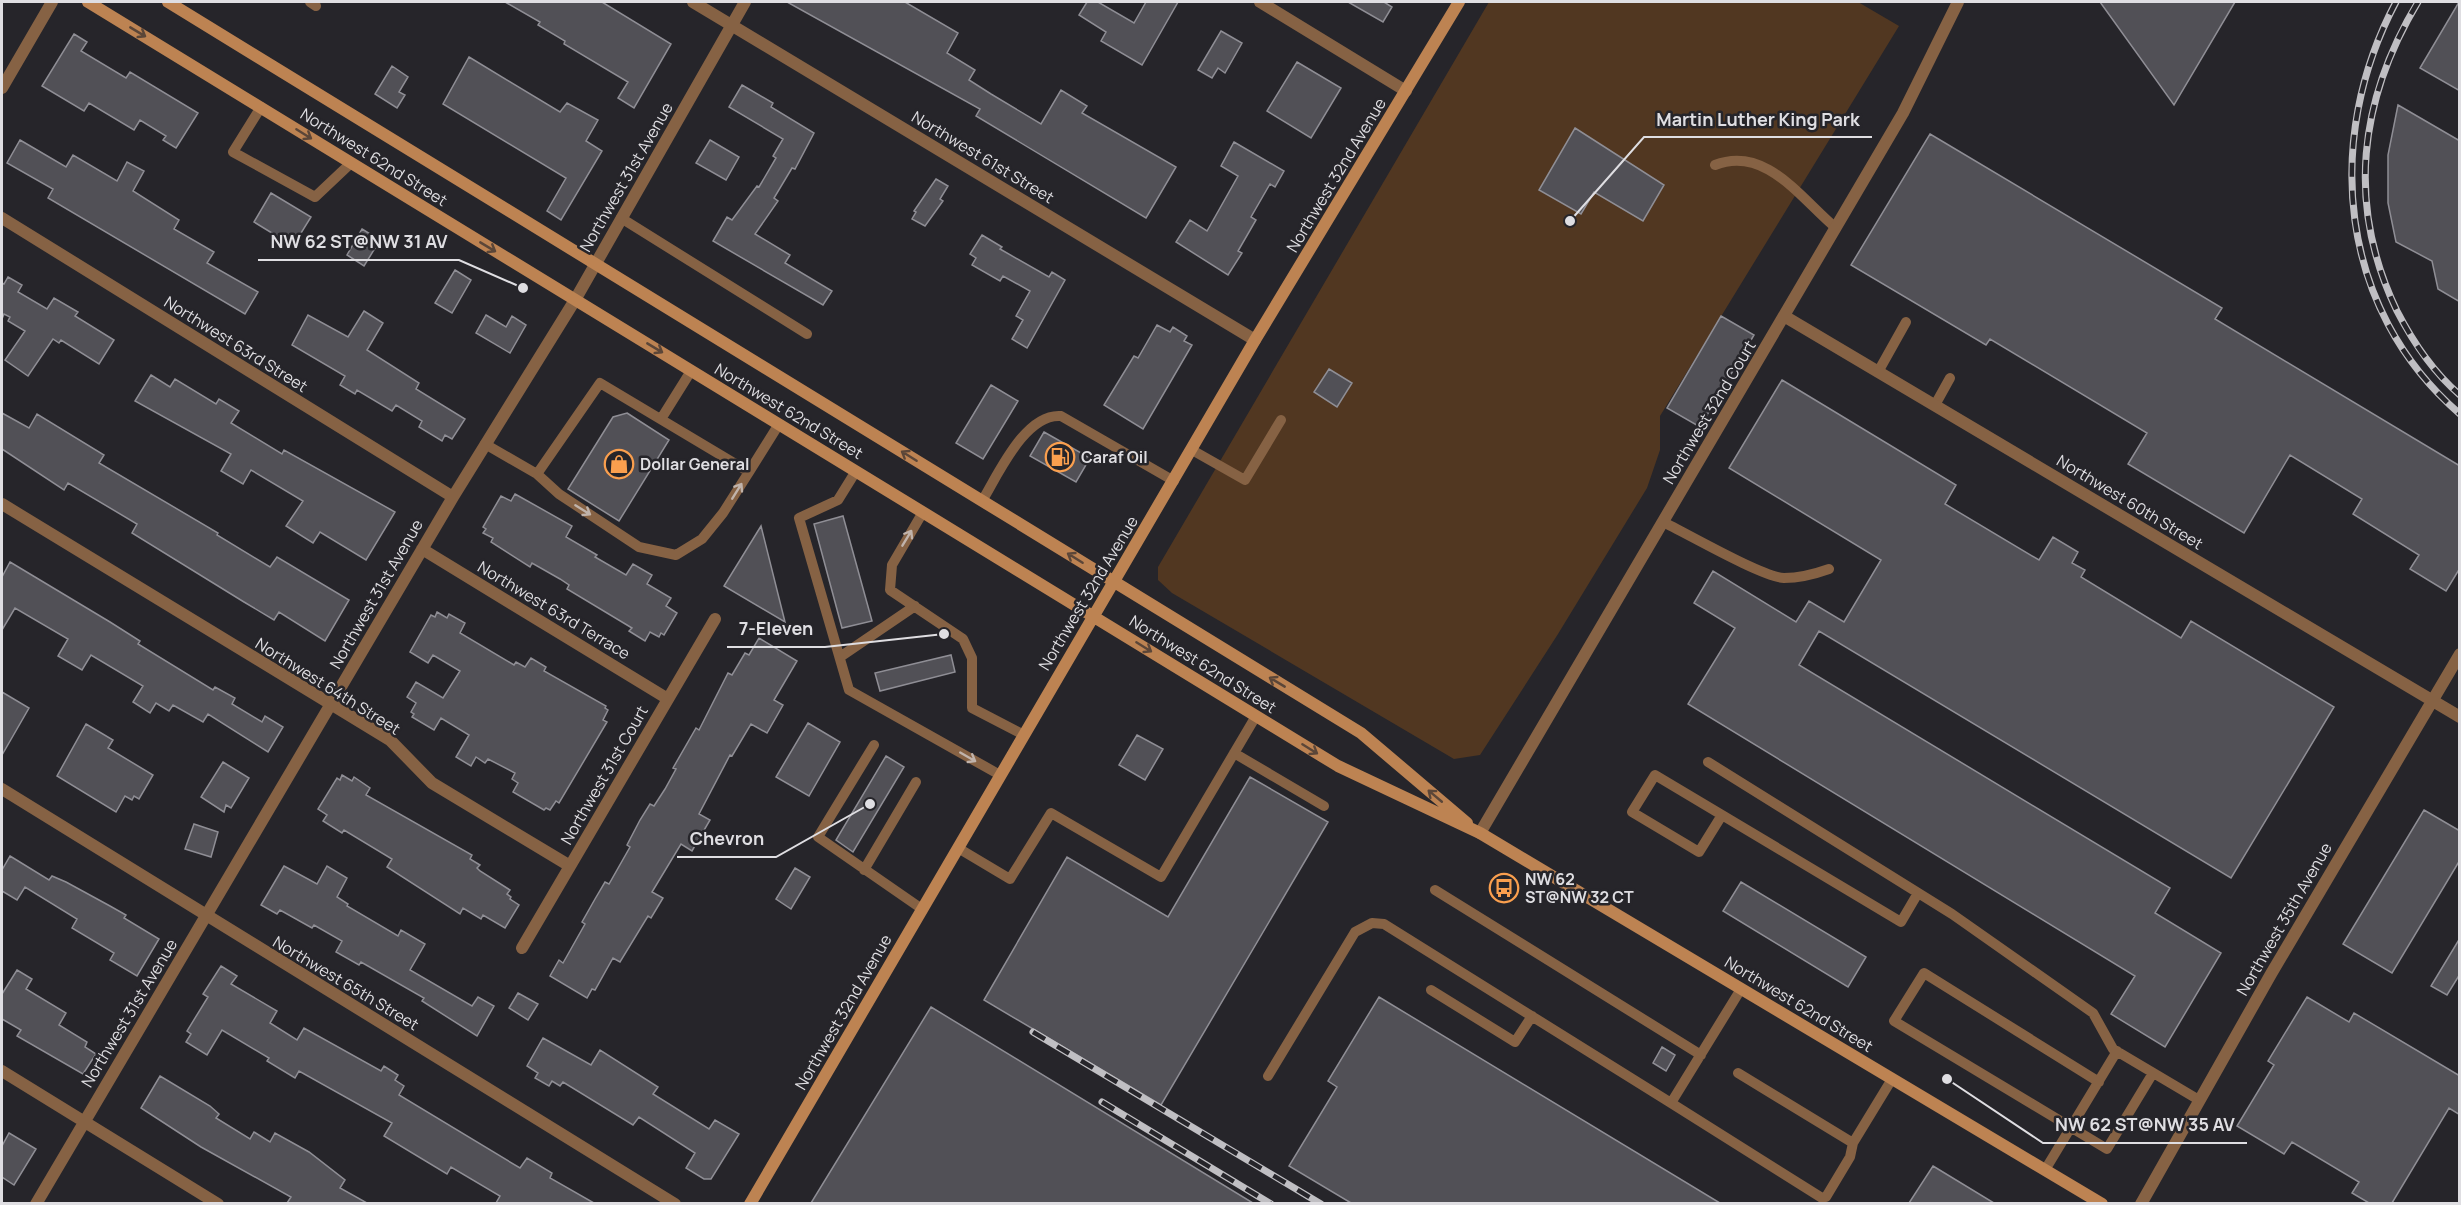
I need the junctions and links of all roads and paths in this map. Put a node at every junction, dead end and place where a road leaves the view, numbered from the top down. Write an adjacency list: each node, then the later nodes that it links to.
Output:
1 (52, 2): 10 (street)
2 (88, 2): 12 (main road, Northwest 62nd Street, one-way to 12)
3 (168, 2): 18 (main road, Northwest 62nd Street)
4 (693, 2): 9 (street, Northwest 61st Street)
5 (745, 2): 9 (street, Northwest 31st Avenue)
6 (1260, 2): 11 (street)
7 (1459, 2): 11 (main road, Northwest 32nd Avenue)
8 (1958, 2): 17 (street, Northwest 32nd Court)
9 (731, 24): 16 (street, Northwest 31st Avenue); 23 (street, Northwest 61st Street)
10 (2, 88)
11 (1406, 90): 23 (main road, Northwest 32nd Avenue)
12 (261, 107): 13 (main road, Northwest 62nd Street, one-way to 13); 13 (lane)
13 (351, 163): 19 (main road, Northwest 62nd Street, one-way to 19)
14 (1715, 165): 17 (lane)
15 (2, 218): 37 (street, Northwest 63rd Street)
16 (621, 219): 18 (street, Northwest 31st Avenue); 22 (lane)
17 (1836, 228): 20 (street, Northwest 32nd Court)
18 (596, 264): 19 (street, Northwest 31st Avenue); 38 (main road, Northwest 62nd Street, one-way to 18)
19 (575, 300): 24 (main road, Northwest 62nd Street, one-way to 24); 31 (street, Northwest 31st Avenue)
20 (1784, 316): 25 (street, Northwest 60th Street); 41 (street, Northwest 32nd Court)
21 (1906, 322): 25 (lane)
22 (807, 334)
23 (1255, 340): 32 (main road, Northwest 32nd Avenue)
24 (691, 370): 28 (lane); 30 (main road, Northwest 62nd Street)
25 (1878, 372): 27 (street, Northwest 60th Street)
26 (1950, 378): 27 (lane)
27 (1935, 405): 51 (street, Northwest 60th Street)
28 (661, 419): 34 (lane); 35 (lane)
29 (1281, 420): 32 (lane)
30 (779, 424): 33 (main road, Northwest 62nd Street); 34 (lane)
31 (485, 444): 35 (lane); 37 (street, Northwest 31st Avenue)
32 (1192, 450): 36 (main road, Northwest 32nd Avenue)
33 (856, 471): 40 (main road, Northwest 62nd Street); 49 (lane)
34 (748, 472): 35 (lane, one-way to 34)
35 (537, 474)
36 (1174, 481): 38 (lane); 44 (main road, Northwest 32nd Avenue)
37 (453, 497): 42 (street, Northwest 31st Avenue)
38 (982, 501): 44 (main road, Northwest 62nd Street, one-way to 38)
39 (2, 504): 52 (street, Northwest 64th Street)
40 (923, 512): 45 (lane, one-way to 40); 46 (main road, Northwest 62nd Street)
41 (1663, 522): 43 (lane); 64 (street, Northwest 32nd Court)
42 (422, 549): 50 (street, Northwest 63rd Terrace); 52 (street, Northwest 31st Avenue)
43 (1829, 569)
44 (1114, 582): 46 (main road, Northwest 32nd Avenue); 64 (main road, Northwest 62nd Street, one-way to 44)
45 (915, 606): 49 (lane); 55 (lane)
46 (1094, 616): 53 (main road, Northwest 62nd Street, one-way to 53); 55 (main road, Northwest 32nd Avenue)
47 (715, 619): 50 (street, Northwest 31st Court)
48 (2460, 654): 51 (street, Northwest 35th Avenue)
49 (840, 657): 59 (lane, one-way to 59)
50 (668, 699): 66 (street, Northwest 31st Court)
51 (2432, 700): 54 (street, Northwest 60th Street); 84 (street, Northwest 35th Avenue)
52 (330, 705): 66 (street, Northwest 64th Street); 71 (street, Northwest 31st Avenue)
53 (1256, 716): 57 (lane); 64 (main road, Northwest 62nd Street, one-way to 64)
54 (2460, 717)
55 (1024, 735): 59 (main road, Northwest 32nd Avenue)
56 (873, 745): 67 (lane)
57 (1234, 753): 62 (lane); 65 (lane)
58 (1708, 762): 69 (lane)
59 (1000, 775): 65 (main road, Northwest 32nd Avenue)
60 (916, 782): 67 (lane)
61 (2, 789): 71 (street, Northwest 65th Street)
62 (1324, 806)
63 (1722, 815): 63 (lane); 69 (lane)
64 (1480, 833): 73 (main road, Northwest 62nd Street)
65 (958, 848): 70 (main road, Northwest 32nd Avenue)
66 (570, 866): 72 (street, Northwest 31st Court)
67 (864, 870): 70 (lane)
68 (1435, 890): 77 (lane)
69 (1918, 893): 76 (lane)
70 (922, 909): 93 (main road, Northwest 32nd Avenue)
71 (205, 916): 86 (street, Northwest 31st Avenue); 92 (street, Northwest 65th Street)
72 (522, 948)
73 (1741, 989): 77 (lane); 82 (main road, Northwest 62nd Street)
74 (1431, 990): 75 (lane)
75 (1532, 1016): 81 (lane); 85 (lane)
76 (2117, 1051): 80 (lane); 83 (lane)
77 (1701, 1055): 85 (lane)
78 (2, 1071): 86 (street)
79 (1738, 1073): 88 (lane)
80 (2153, 1073): 84 (lane); 87 (lane)
81 (1268, 1076)
82 (1892, 1079): 88 (lane); 89 (main road, Northwest 62nd Street)
83 (2098, 1082): 87 (lane); 87 (lane)
84 (2199, 1100): 95 (street, Northwest 35th Avenue)
85 (1671, 1103): 88 (lane)
86 (84, 1122): 90 (street, Northwest 31st Avenue); 91 (street)
87 (2071, 1127): 89 (lane)
88 (1853, 1143)
89 (2045, 1170): 94 (main road, Northwest 62nd Street)
90 (36, 1203)
91 (218, 1203)
92 (675, 1203)
93 (750, 1203)
94 (2102, 1203)
95 (2141, 1203)

